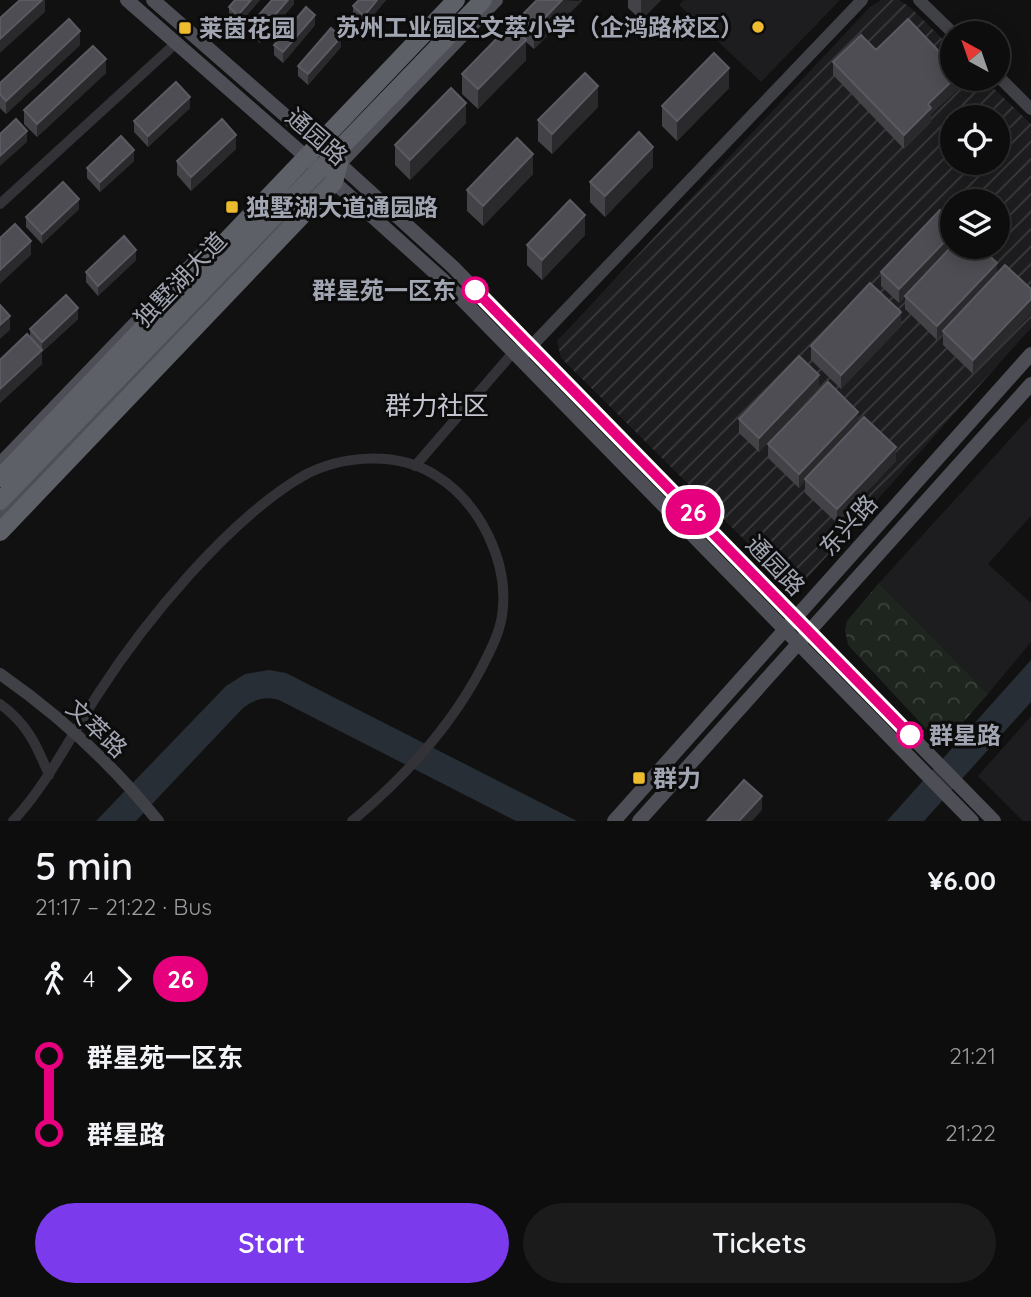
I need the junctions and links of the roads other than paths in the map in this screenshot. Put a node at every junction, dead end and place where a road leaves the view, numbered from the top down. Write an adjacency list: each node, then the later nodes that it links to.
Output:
1 (127, 0): 10 (main road, 通园路)
2 (153, 0): 13 (main road, 通园路)
3 (445, 0): 13 (main road)
4 (456, 0): 27 (highway, 独墅湖大道)
5 (483, 0): 28 (highway, 独墅湖大道)
6 (496, 0): 16 (main road)
7 (862, 0): 21 (street)
8 (919, 0): 9 (street)
9 (941, 21)
10 (176, 43): 14 (main road, 通园路); 17 (street)
11 (1010, 88): 12 (street)
12 (1031, 108)
13 (312, 139): 14 (main road); 16 (main road, 通园路)
14 (300, 152): 15 (main road, 通园路); 25 (main road)
15 (316, 165): 16 (main road); 20 (main road)
16 (332, 168): 18 (main road); 19 (highway); 21 (main road, 通园路); 23 (main road, 通园路)
17 (0, 204)
18 (229, 279): 19 (highway); 20 (main road)
19 (220, 302): 20 (highway)
20 (195, 321): 29 (main road); 30 (highway)
21 (529, 343): 23 (street); 31 (main road, 通园路)
22 (1031, 354): 31 (main road, 东兴路)
23 (516, 356): 26 (street); 32 (main road, 通园路)
24 (1031, 384): 33 (main road, 东兴路)
25 (0, 464)
26 (415, 466): 37 (street); 41 (street)
27 (0, 478)
28 (0, 501)
29 (0, 519)
30 (0, 532)
31 (796, 618): 32 (main road, 东兴路); 33 (main road, 通园路)
32 (785, 629): 34 (main road, 通园路); 42 (main road, 东兴路)
33 (809, 631): 34 (main road, 东兴路); 45 (main road, 通园路)
34 (798, 643): 43 (main road, 东兴路); 44 (main road, 通园路)
35 (0, 674): 37 (street, 文萃路)
36 (0, 704): 38 (street)
37 (74, 733): 38 (street); 39 (street, 文萃路)
38 (50, 775): 40 (street)
39 (156, 818)
40 (13, 821)
41 (352, 821)
42 (614, 821)
43 (639, 821)
44 (972, 821)
45 (994, 821)

